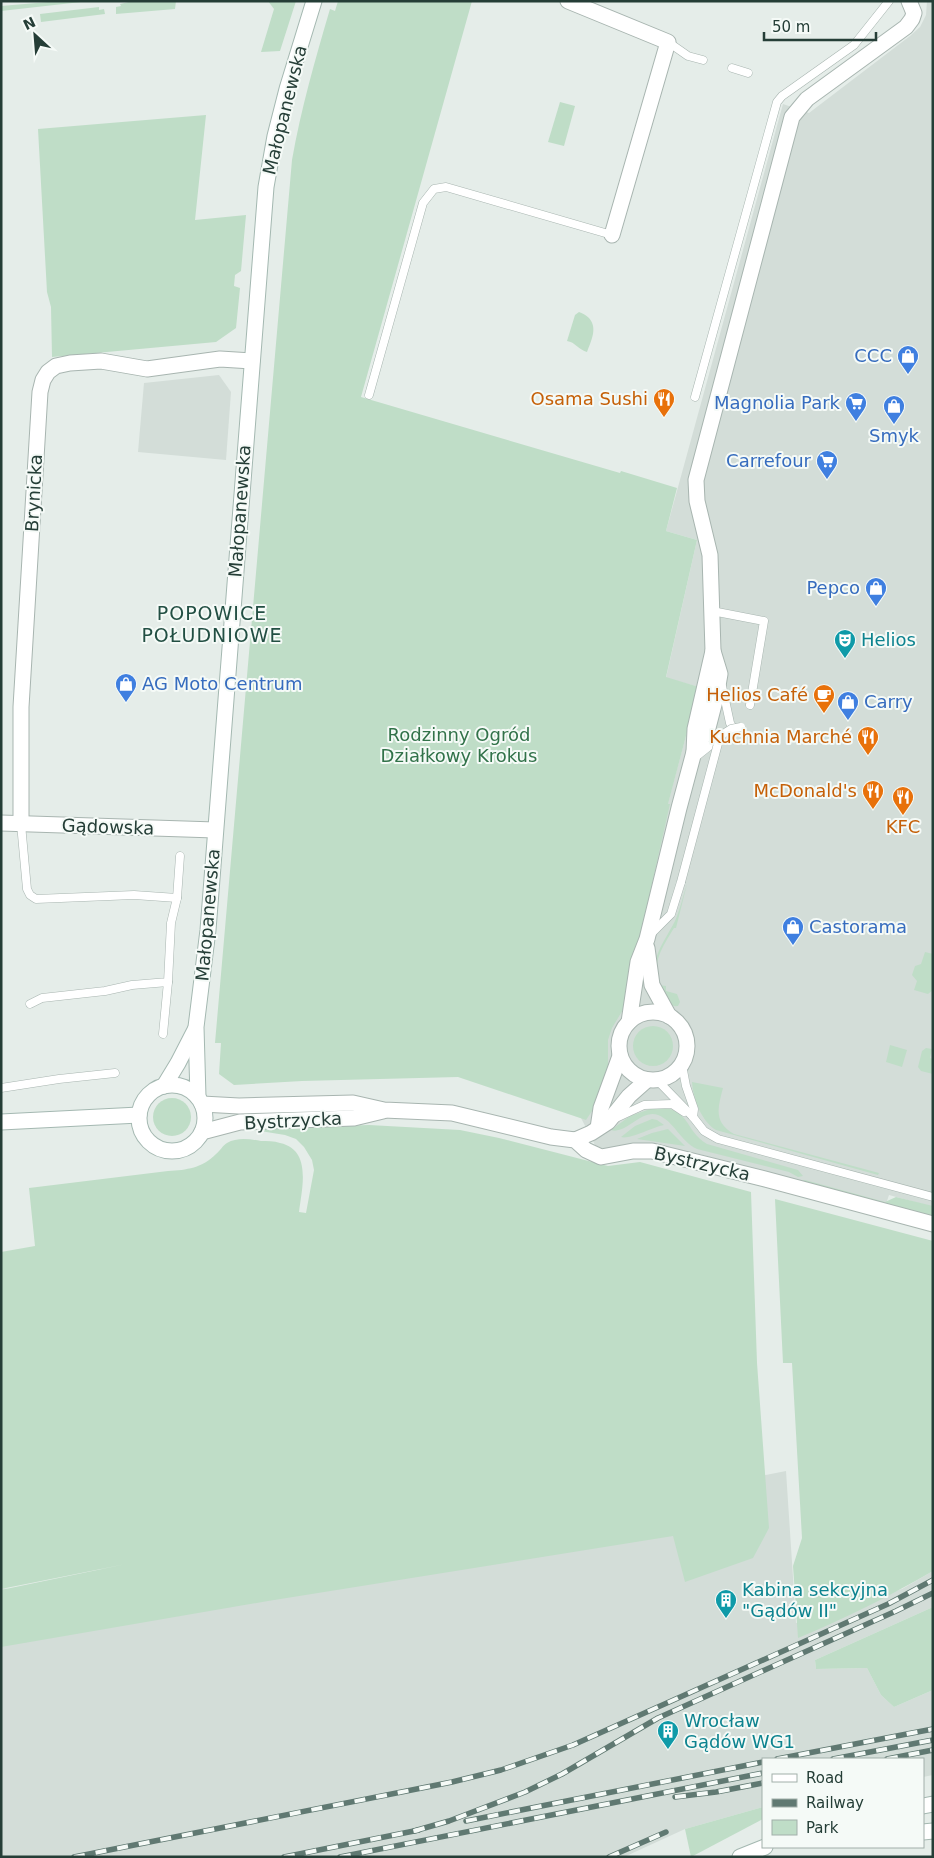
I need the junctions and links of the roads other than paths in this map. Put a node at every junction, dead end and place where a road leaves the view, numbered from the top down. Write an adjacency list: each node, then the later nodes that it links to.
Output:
1 (314, 1): 10 (street, Małopanewska)
2 (568, 1): 5 (street)
3 (889, 1): 12 (lane)
4 (909, 1): 13 (street)
5 (668, 42): 6 (lane); 9 (street)
6 (703, 60)
7 (732, 68): 8 (lane)
8 (748, 72)
9 (612, 236): 11 (lane)
10 (252, 361): 20 (street, Brynicka); 21 (street, Małopanewska)
11 (368, 395)
12 (695, 397)
13 (712, 611): 14 (street); 16 (lane)
14 (713, 651): 15 (street); 18 (street)
15 (720, 674): 17 (lane); 18 (street)
16 (750, 705)
17 (739, 728): 18 (lane); 24 (lane, bridge)
18 (693, 756): 24 (street)
19 (1, 823): 20 (street, Gądowska)
20 (21, 824): 21 (street, Gądowska); 23 (lane)
21 (215, 830): 29 (street, Małopanewska)
22 (180, 856): 23 (lane)
23 (176, 898): 25 (lane)
24 (647, 940): 27 (street); 28 (street)
25 (168, 982): 26 (lane); 30 (lane)
26 (30, 1004)
27 (669, 1016): 28 (street); 32 (street)
28 (629, 1022): 31 (street)
29 (196, 1027): 35 (street, Małopanewska); 37 (street, Małopanewska)
30 (163, 1034)
31 (620, 1056): 34 (street); 42 (street)
32 (682, 1065): 34 (street); 40 (lane)
33 (115, 1073): 36 (lane)
34 (652, 1080): 40 (lane); 42 (street)
35 (164, 1086): 37 (street); 39 (street)
36 (1, 1088)
37 (200, 1101): 38 (street, Bystrzycka); 43 (street)
38 (384, 1110): 43 (street, Bystrzycka); 44 (street, Bystrzycka)
39 (138, 1115): 41 (street); 43 (street)
40 (693, 1116): 42 (lane); 45 (lane)
41 (1, 1122)
42 (603, 1125): 44 (street)
43 (202, 1132)
44 (576, 1140): 46 (street, Bystrzycka)
45 (933, 1197)
46 (933, 1224)
47 (762, 1848): 48 (street)
48 (740, 1857)

